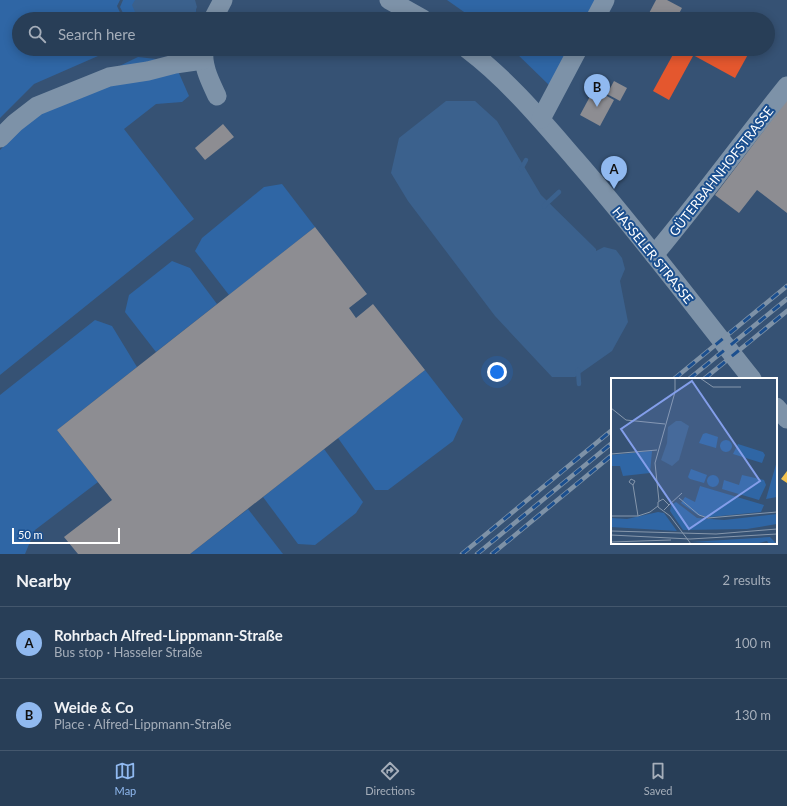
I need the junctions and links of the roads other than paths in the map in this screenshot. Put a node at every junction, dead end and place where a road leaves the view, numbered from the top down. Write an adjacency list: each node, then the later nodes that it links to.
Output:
1 (206, 0): 5 (street)
2 (223, 0): 6 (street)
3 (389, 0): 7 (street)
4 (605, 0): 8 (street)
5 (206, 12)
6 (217, 12)
7 (410, 12)
8 (599, 12)
9 (198, 56): 16 (street)
10 (204, 56): 14 (street)
11 (477, 56): 15 (street, HASSELER STRASSE)
12 (574, 56): 15 (street)
13 (787, 86): 17 (street, GÜTERBAHNHOFSTRASSE)
14 (217, 96)
15 (540, 119): 17 (street, HASSELER STRASSE)
16 (0, 138)
17 (654, 255): 18 (street, HASSELER STRASSE)
18 (751, 378)
19 (777, 408): 20 (street)
20 (787, 419)

